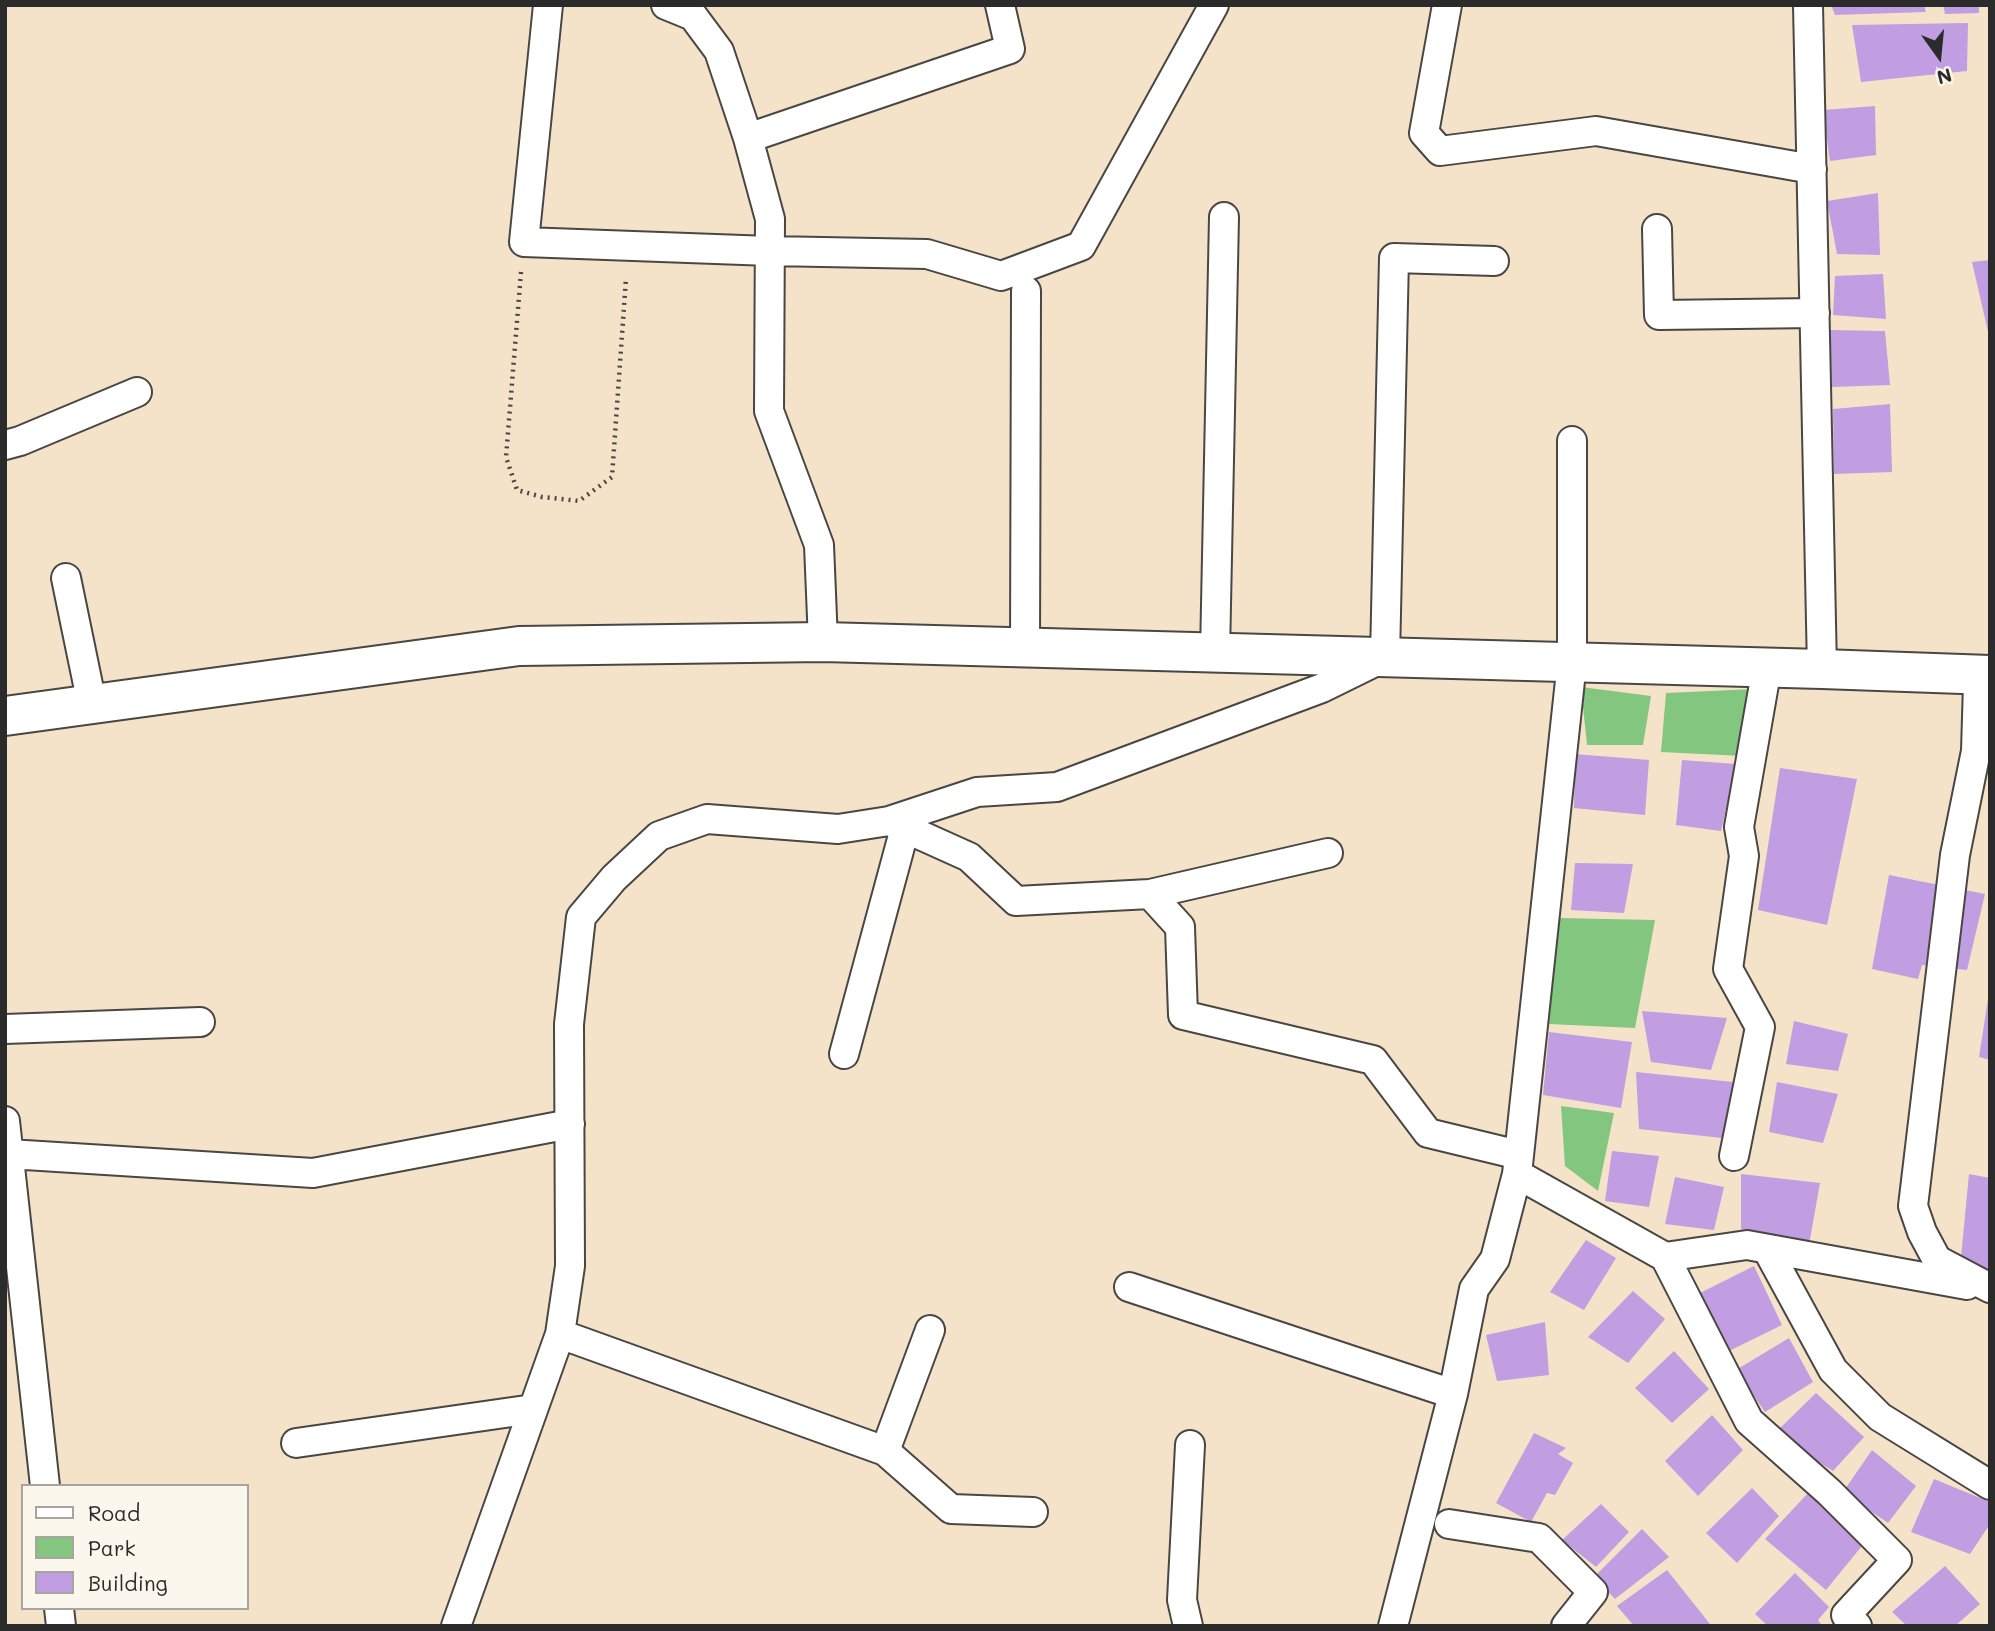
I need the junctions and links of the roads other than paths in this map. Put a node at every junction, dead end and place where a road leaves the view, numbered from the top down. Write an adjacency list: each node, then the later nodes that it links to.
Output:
1 (548, 5): 11 (street)
2 (666, 5): 7 (street)
3 (1000, 5): 7 (street)
4 (1214, 5): 11 (street)
5 (1447, 5): 8 (street)
6 (1808, 5): 8 (street)
7 (748, 138): 11 (street)
8 (1812, 169): 14 (street)
9 (1224, 218): 21 (street)
10 (1657, 229): 14 (street)
11 (770, 251): 19 (street)
12 (1494, 261): 22 (street)
13 (1026, 291): 20 (street)
14 (1815, 313): 25 (street)
15 (137, 392): 17 (street)
16 (1572, 440): 23 (street)
17 (5, 445)
18 (66, 578): 27 (street)
19 (823, 642): 20 (street); 27 (street)
20 (1025, 648): 21 (street)
21 (1215, 653): 22 (street)
22 (1385, 657): 23 (street); 29 (street)
23 (1572, 662): 24 (street); 39 (street)
24 (1767, 667): 25 (street); 38 (street)
25 (1822, 669): 26 (street)
26 (1987, 676): 43 (street)
27 (92, 704): 28 (street)
28 (5, 716)
29 (897, 825): 31 (street); 34 (street); 36 (street)
30 (1328, 853): 31 (street)
31 (1150, 894): 39 (street)
32 (200, 1022): 33 (street)
33 (5, 1029)
34 (844, 1054)
35 (5, 1121): 37 (street)
36 (570, 1124): 37 (street); 45 (street)
37 (9, 1154): 51 (street)
38 (1734, 1156)
39 (1518, 1164): 41 (street); 46 (street)
40 (1767, 1249): 41 (street); 43 (street); 52 (street)
41 (1665, 1257): 59 (street)
42 (1129, 1287): 46 (street)
43 (1990, 1288)
44 (930, 1330): 50 (street)
45 (560, 1334): 47 (street); 50 (street)
46 (1453, 1394): 57 (street)
47 (533, 1409): 48 (street); 55 (street)
48 (296, 1443)
49 (1190, 1445): 56 (street)
50 (886, 1451): 53 (street)
51 (45, 1484)
52 (1990, 1485)
53 (1032, 1512)
54 (1448, 1524): 58 (street)
55 (456, 1626)
56 (1188, 1626)
57 (1394, 1626)
58 (1566, 1626)
59 (1857, 1626)

